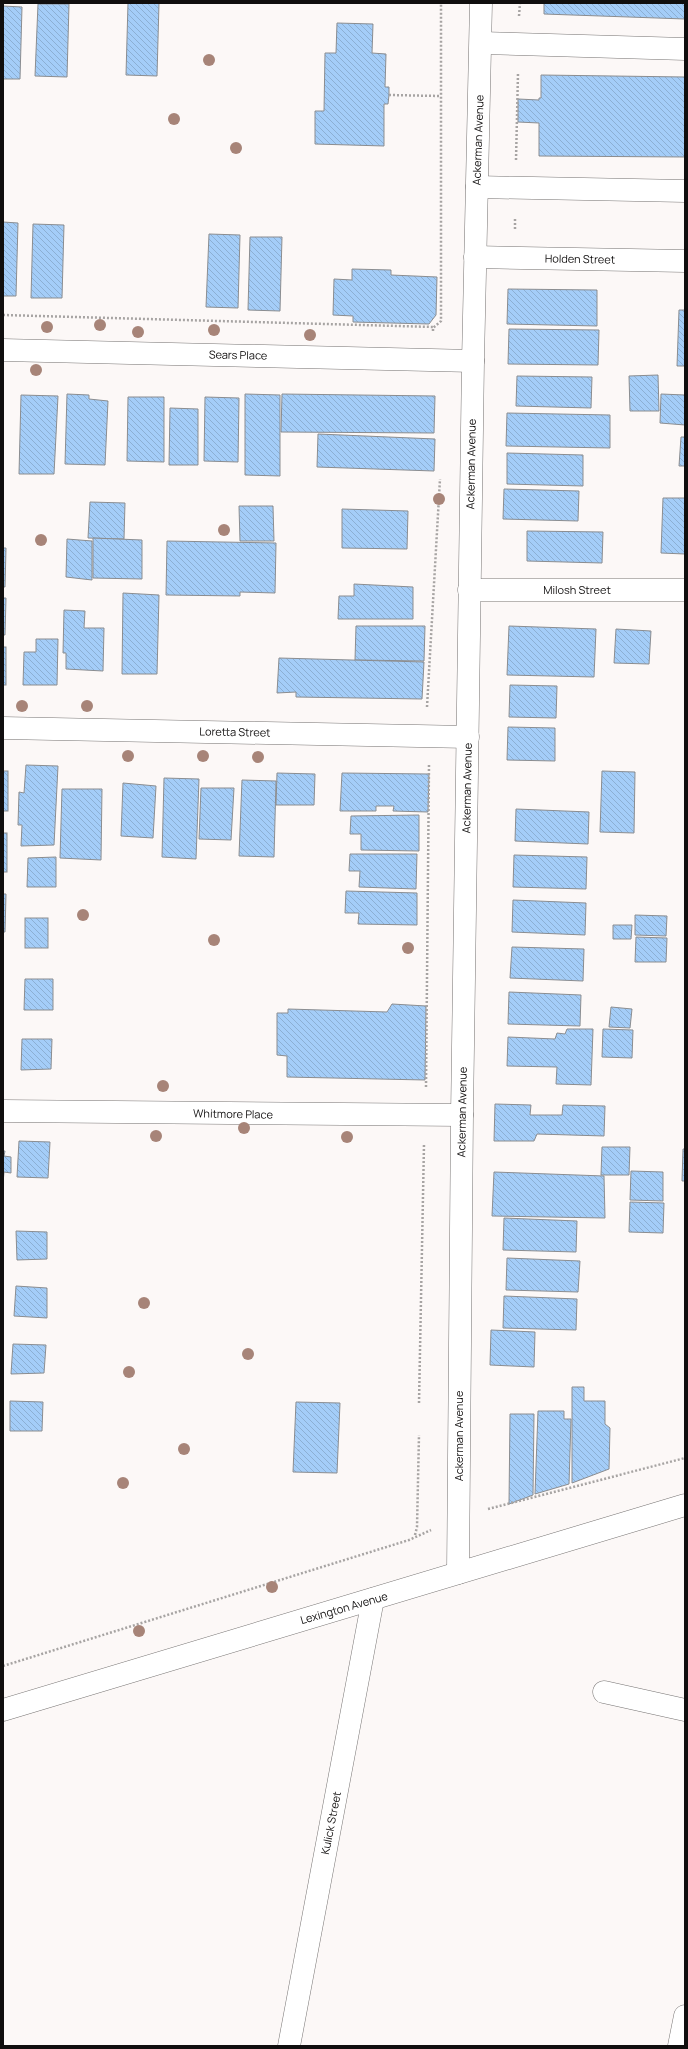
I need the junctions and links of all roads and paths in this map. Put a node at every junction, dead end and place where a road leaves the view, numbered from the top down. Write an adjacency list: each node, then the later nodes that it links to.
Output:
1 (441, 3): 6 (path)
2 (481, 3): 3 (street, Ackerman Avenue)
3 (481, 43): 4 (street); 7 (street, Ackerman Avenue)
4 (685, 49)
5 (389, 95): 6 (path)
6 (440, 96): 12 (path)
7 (477, 187): 8 (street); 9 (street, Ackerman Avenue)
8 (685, 191)
9 (475, 257): 10 (street, Holden Street); 15 (street, Ackerman Avenue)
10 (685, 261)
11 (3, 315): 12 (path)
12 (433, 328): 14 (path)
13 (3, 350): 14 (street, Sears Place)
14 (434, 359): 15 (street, Sears Place)
15 (473, 361): 17 (street, Ackerman Avenue)
16 (441, 475): 20 (path)
17 (469, 590): 18 (street, Milosh Street); 21 (street, Ackerman Avenue)
18 (685, 590)
19 (3, 728): 20 (street, Loretta Street)
20 (428, 736): 21 (street, Loretta Street); 24 (path)
21 (468, 737): 23 (street, Ackerman Avenue)
22 (3, 1111): 24 (street, Whitmore Place)
23 (462, 1115): 24 (street, Whitmore Place); 29 (street, Ackerman Avenue)
24 (424, 1116): 25 (path)
25 (419, 1403)
26 (419, 1435): 30 (path)
27 (685, 1458): 29 (path)
28 (685, 1505): 31 (street, Lexington Avenue)
29 (459, 1519): 30 (path); 31 (street, Ackerman Avenue)
30 (415, 1535): 33 (path)
31 (458, 1574): 32 (street, Lexington Avenue)
32 (373, 1600): 35 (street, Lexington Avenue); 38 (street, Kulick Street)
33 (3, 1666)
34 (604, 1692): 36 (street)
35 (3, 1710)
36 (685, 1710)
37 (685, 2016): 39 (street)
38 (289, 2046)
39 (679, 2046)

